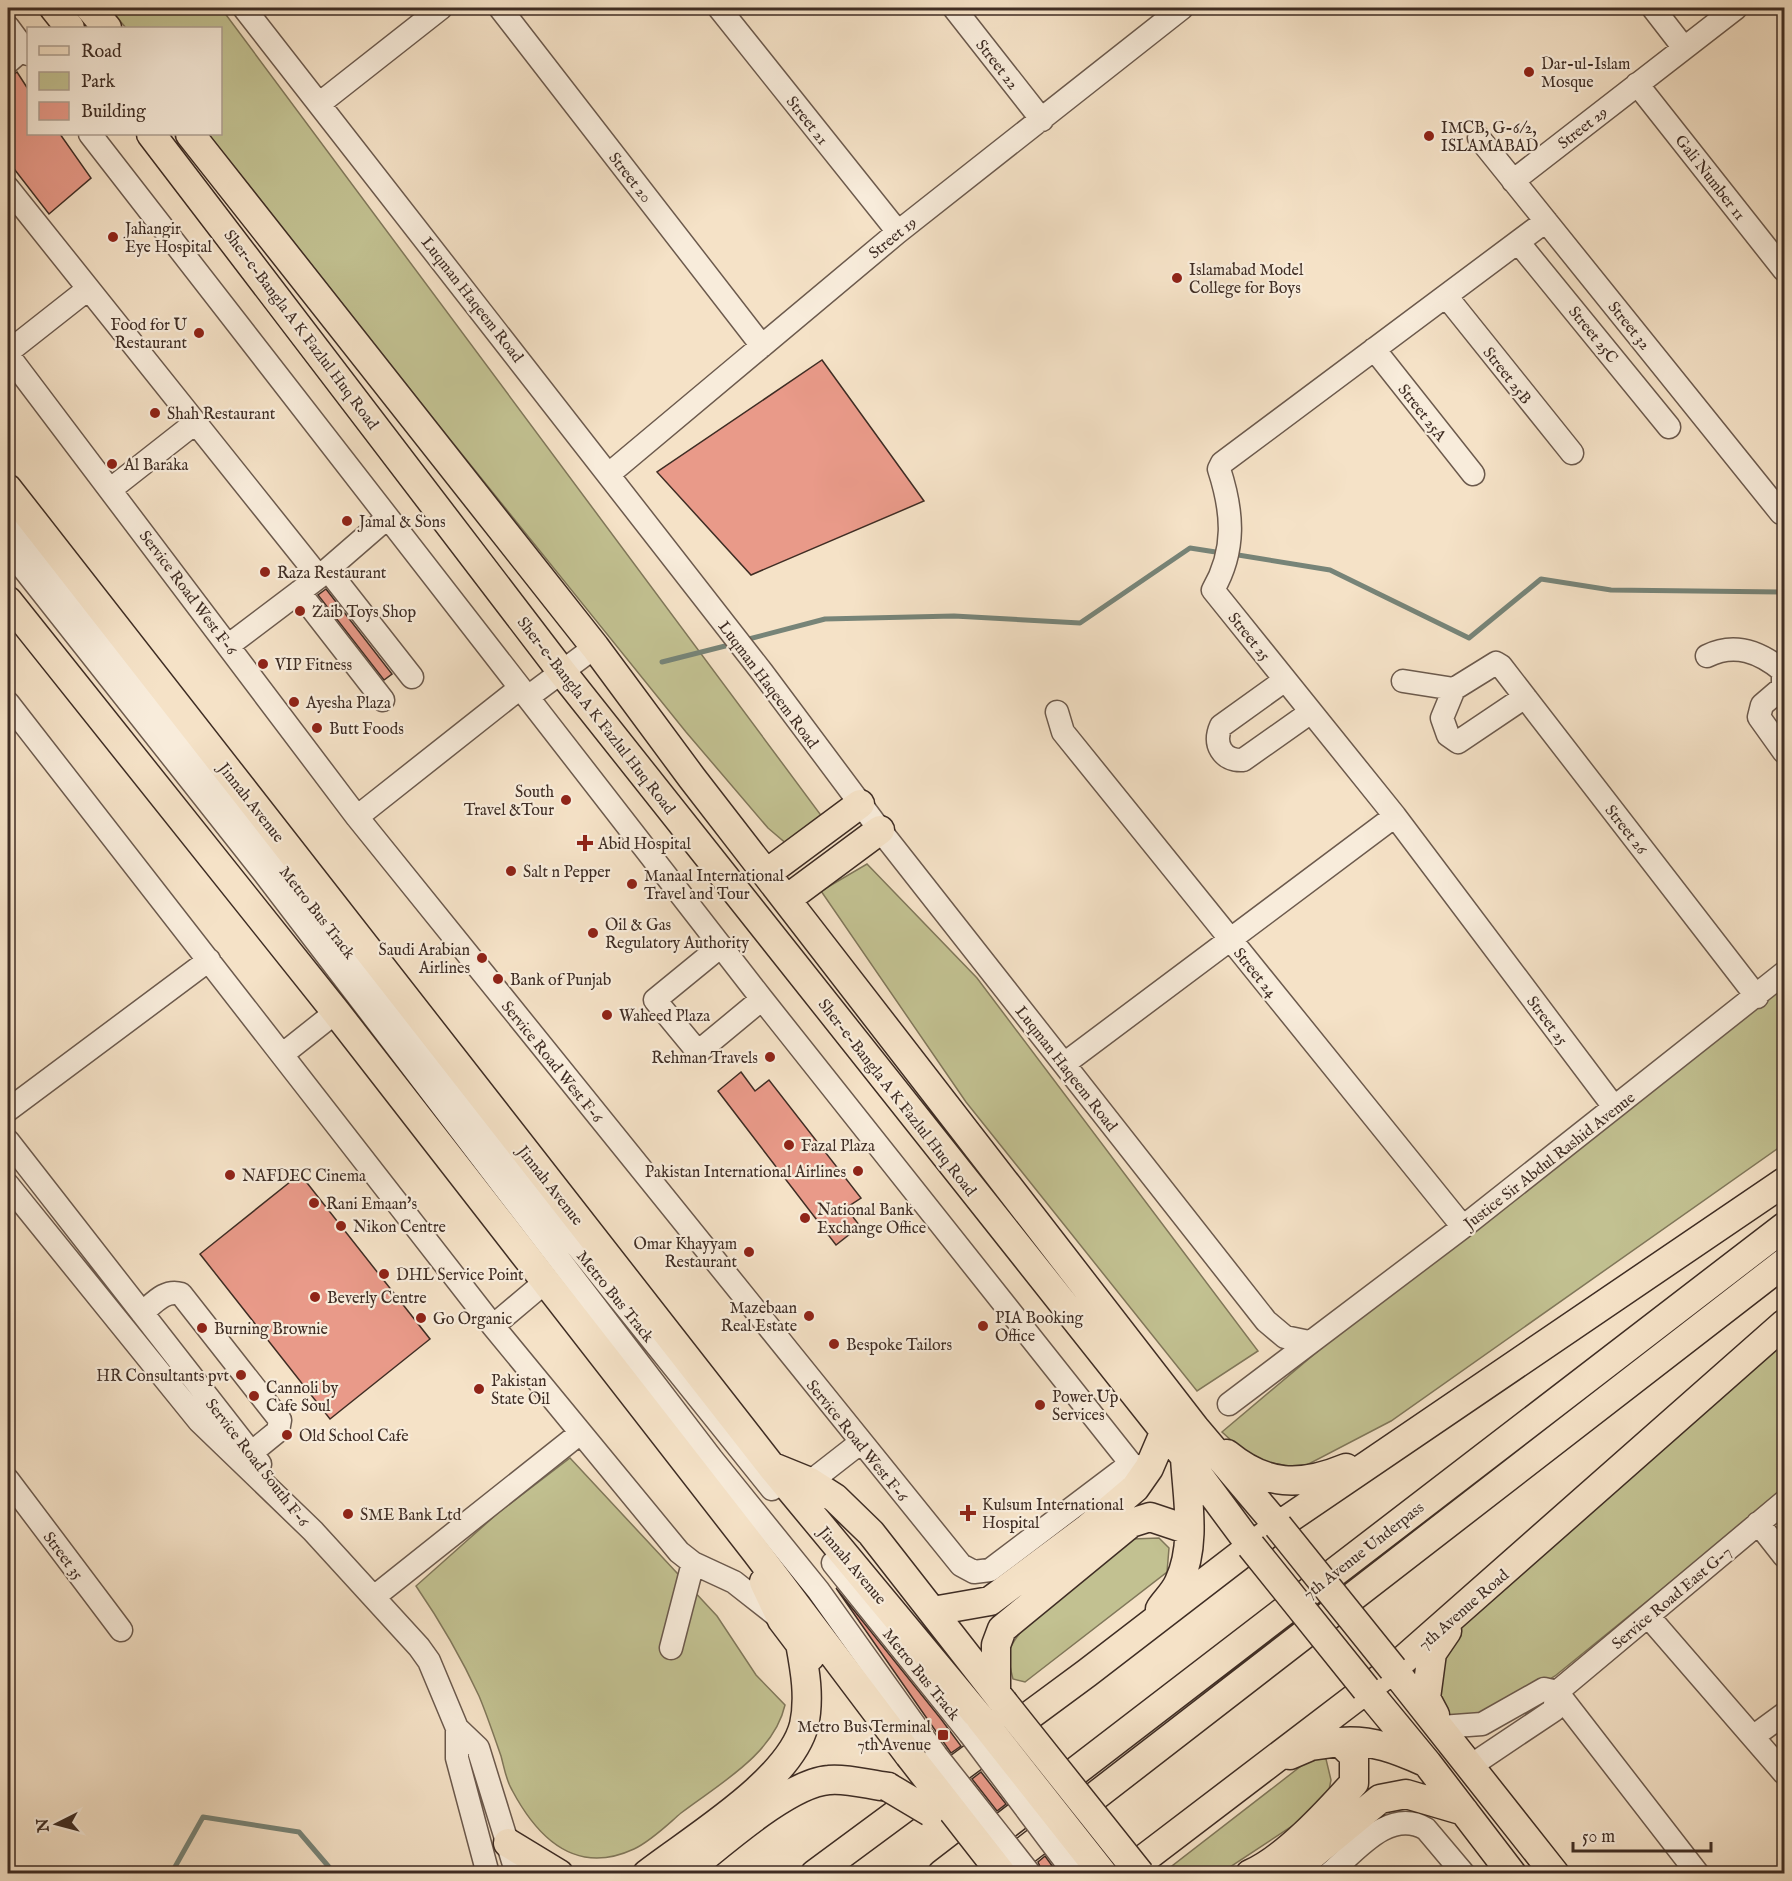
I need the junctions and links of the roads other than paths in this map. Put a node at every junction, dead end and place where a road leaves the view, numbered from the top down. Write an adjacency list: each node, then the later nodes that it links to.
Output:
1 (90, 8): 11 (main road)
2 (244, 8): 15 (street, Luqman Haqeem Road)
3 (441, 8): 15 (street)
4 (500, 8): 29 (street, Street 20)
5 (719, 8): 24 (street, Street 21)
6 (954, 8): 16 (street, Street 22)
7 (1653, 8): 12 (street)
8 (1736, 8): 12 (street, Street 29)
9 (1172, 10): 16 (street, Street 19)
10 (8, 27): 13 (street)
11 (106, 27)
12 (1684, 48): 14 (street, Street 29)
13 (20, 54)
14 (1637, 84): 21 (street, Street 29); 26 (street, Gali Number 11)
15 (319, 104): 35 (street, Luqman Haqeem Road)
16 (1042, 120): 24 (street, Street 19)
17 (91, 135): 41 (street)
18 (153, 135): 49 (main road, Sher-e-Bangla A K Fazlul Huq Road)
19 (191, 135): 47 (main road, Sher-e-Bangla A K Fazlul Huq Road)
20 (1479, 138): 21 (street, Street 32)
21 (1513, 181): 23 (street, Street 32)
22 (8, 188): 27 (street)
23 (1546, 221): 25 (street, Street 25); 39 (street, Street 32)
24 (898, 232): 29 (street, Street 19)
25 (1518, 242): 28 (street, Street 25); 33 (street, Street 25C)
26 (1785, 270)
27 (88, 289): 31 (street); 32 (street)
28 (1446, 296): 30 (street, Street 25); 34 (street, Street 25B)
29 (762, 346): 35 (street, Street 19)
30 (1374, 349): 36 (street, Street 25A); 51 (street, Street 25)
31 (8, 353): 38 (street, Service Road West F-6)
32 (195, 423): 38 (street); 43 (street)
33 (1669, 427)
34 (1572, 453)
35 (609, 474): 61 (street, Luqman Haqeem Road)
36 (1473, 474)
37 (8, 489): 97 (main road, Jinnah Avenue)
38 (111, 489): 46 (street, Service Road West F-6)
39 (1781, 513)
40 (8, 516): 122 (street, Metro Bus Track)
41 (387, 518): 43 (street); 54 (street)
42 (8, 549): 130 (street, Metro Bus Track)
43 (323, 573): 44 (street); 50 (street)
44 (299, 592): 46 (street); 56 (street)
45 (8, 601): 73 (main road)
46 (229, 645): 63 (street, Service Road West F-6)
47 (595, 647): 49 (street); 65 (main road, Sher-e-Bangla A K Fazlul Huq Road)
48 (1707, 656): 60 (street)
49 (562, 672): 54 (street); 91 (main road, Sher-e-Bangla A K Fazlul Huq Road)
50 (412, 677)
51 (1285, 680): 59 (street, Street 25); 59 (street)
52 (1403, 681): 53 (street)
53 (1454, 689): 55 (street, Street 26); 55 (street)
54 (524, 693): 63 (street); 68 (street)
55 (1525, 697): 71 (street, Street 26)
56 (383, 700)
57 (8, 703): 69 (street)
58 (1057, 712): 67 (street, Street 24)
59 (1311, 712): 62 (street, Street 25)
60 (1785, 752)
61 (860, 804): 64 (street, Luqman Haqeem Road); 65 (main road)
62 (1395, 816): 67 (street); 76 (street, Street 25)
63 (357, 817): 93 (street, Service Road West F-6)
64 (880, 830): 66 (main road); 75 (street, Luqman Haqeem Road)
65 (767, 873): 66 (main road, Sher-e-Bangla A K Fazlul Huq Road)
66 (788, 899): 90 (main road, Sher-e-Bangla A K Fazlul Huq Road)
67 (1228, 939): 75 (street); 81 (street, Street 24)
68 (721, 946): 72 (street); 72 (street)
69 (209, 960): 74 (street); 77 (street)
70 (1785, 973): 71 (street, Justice Sir Abdul Rashid Avenue)
71 (1757, 997): 76 (street, Justice Sir Abdul Rashid Avenue)
72 (762, 999): 98 (street)
73 (336, 1012): 74 (street); 84 (main road)
74 (283, 1054): 87 (street)
75 (1064, 1064): 88 (street, Luqman Haqeem Road)
76 (1614, 1107): 81 (street, Justice Sir Abdul Rashid Avenue)
77 (8, 1110)
78 (8, 1141): 85 (street, Service Road South F-6)
79 (1785, 1182): 95 (main road)
80 (8, 1185): 105 (street, Service Road South F-6)
81 (1463, 1227): 88 (street, Justice Sir Abdul Rashid Avenue)
82 (1785, 1227): 141 (main road, 7th Avenue Underpass)
83 (1785, 1263): 143 (main road, 7th Avenue Underpass)
84 (544, 1283): 87 (street); 107 (main road)
85 (142, 1313): 94 (street, Service Road South F-6); 94 (street)
86 (1785, 1324): 112 (main road, 7th Avenue Road)
87 (493, 1326): 92 (street)
88 (1309, 1342): 89 (street, Justice Sir Abdul Rashid Avenue)
89 (1229, 1404)
90 (1195, 1428): 95 (main road); 103 (main road, Sher-e-Bangla A K Fazlul Huq Road)
91 (1164, 1433): 96 (main road, Sher-e-Bangla A K Fazlul Huq Road); 98 (main road)
92 (579, 1434): 109 (street); 110 (street)
93 (860, 1443): 98 (street, Service Road West F-6); 100 (street)
94 (251, 1453): 105 (street, Service Road South F-6)
95 (1382, 1454): 103 (main road)
96 (1185, 1457): 104 (main road); 106 (main road, Sher-e-Bangla A K Fazlul Huq Road)
97 (771, 1466): 100 (main road); 122 (main road, Jinnah Avenue)
98 (1141, 1466): 111 (main road)
99 (8, 1480): 116 (street, Street 35)
100 (810, 1482): 111 (main road)
101 (1785, 1502): 102 (street, Service Road East G-7)
102 (1758, 1523): 108 (street); 113 (street, Service Road East G-7)
103 (1278, 1526): 106 (main road); 119 (main road, Sher-e-Bangla A K Fazlul Huq Road, bridge)
104 (1189, 1530): 115 (main road); 122 (main road)
105 (313, 1531): 110 (street)
106 (1251, 1546): 115 (main road); 120 (main road, Sher-e-Bangla A K Fazlul Huq Road, bridge)
107 (756, 1552): 114 (main road); 130 (main road)
108 (1785, 1556)
109 (693, 1563): 114 (street); 118 (street)
110 (374, 1597): 125 (street)
111 (933, 1611): 122 (main road)
112 (1460, 1612): 119 (main road, 7th Avenue Road); 124 (main road)
113 (1648, 1616): 121 (street, Service Road East G-7); 126 (street)
114 (782, 1620): 117 (main road)
115 (1147, 1628): 140 (main road)
116 (121, 1630)
117 (800, 1643): 130 (main road); 138 (main road)
118 (671, 1648)
119 (1393, 1669): 120 (main road, 7th Avenue Road); 124 (main road)
120 (1366, 1689): 128 (main road); 131 (main road, 7th Avenue Road)
121 (1557, 1692): 124 (street); 129 (street); 156 (street)
122 (987, 1711): 146 (street, Metro Bus Track, bridge); 147 (main road, Jinnah Avenue, bridge); 149 (main road, bridge)
123 (1785, 1714): 126 (street)
124 (1441, 1726): 129 (main road)
125 (457, 1728): 134 (street); 135 (street)
126 (1754, 1736): 132 (street)
127 (1340, 1742): 128 (main road); 131 (main road); 150 (main road)
128 (1427, 1763): 133 (main road)
129 (1472, 1765): 155 (main road)
130 (907, 1766): 139 (main road); 142 (main road, bridge); 144 (main road, bridge); 145 (street, Metro Bus Track, bridge)
131 (1259, 1768): 148 (main road, 7th Avenue Road)
132 (1785, 1773)
133 (1464, 1811): 151 (main road); 154 (main road)
134 (508, 1843): 136 (street); 137 (main road)
135 (488, 1874)
136 (517, 1874)
137 (559, 1874)
138 (647, 1874)
139 (683, 1874)
140 (815, 1874)
141 (942, 1874)
142 (978, 1874)
143 (996, 1874)
144 (1002, 1874)
145 (1030, 1874)
146 (1075, 1874)
147 (1103, 1874)
148 (1124, 1874)
149 (1140, 1874)
150 (1250, 1874)
151 (1289, 1874)
152 (1329, 1874): 153 (street)
153 (1464, 1874)
154 (1512, 1874)
155 (1555, 1874)
156 (1698, 1874)

